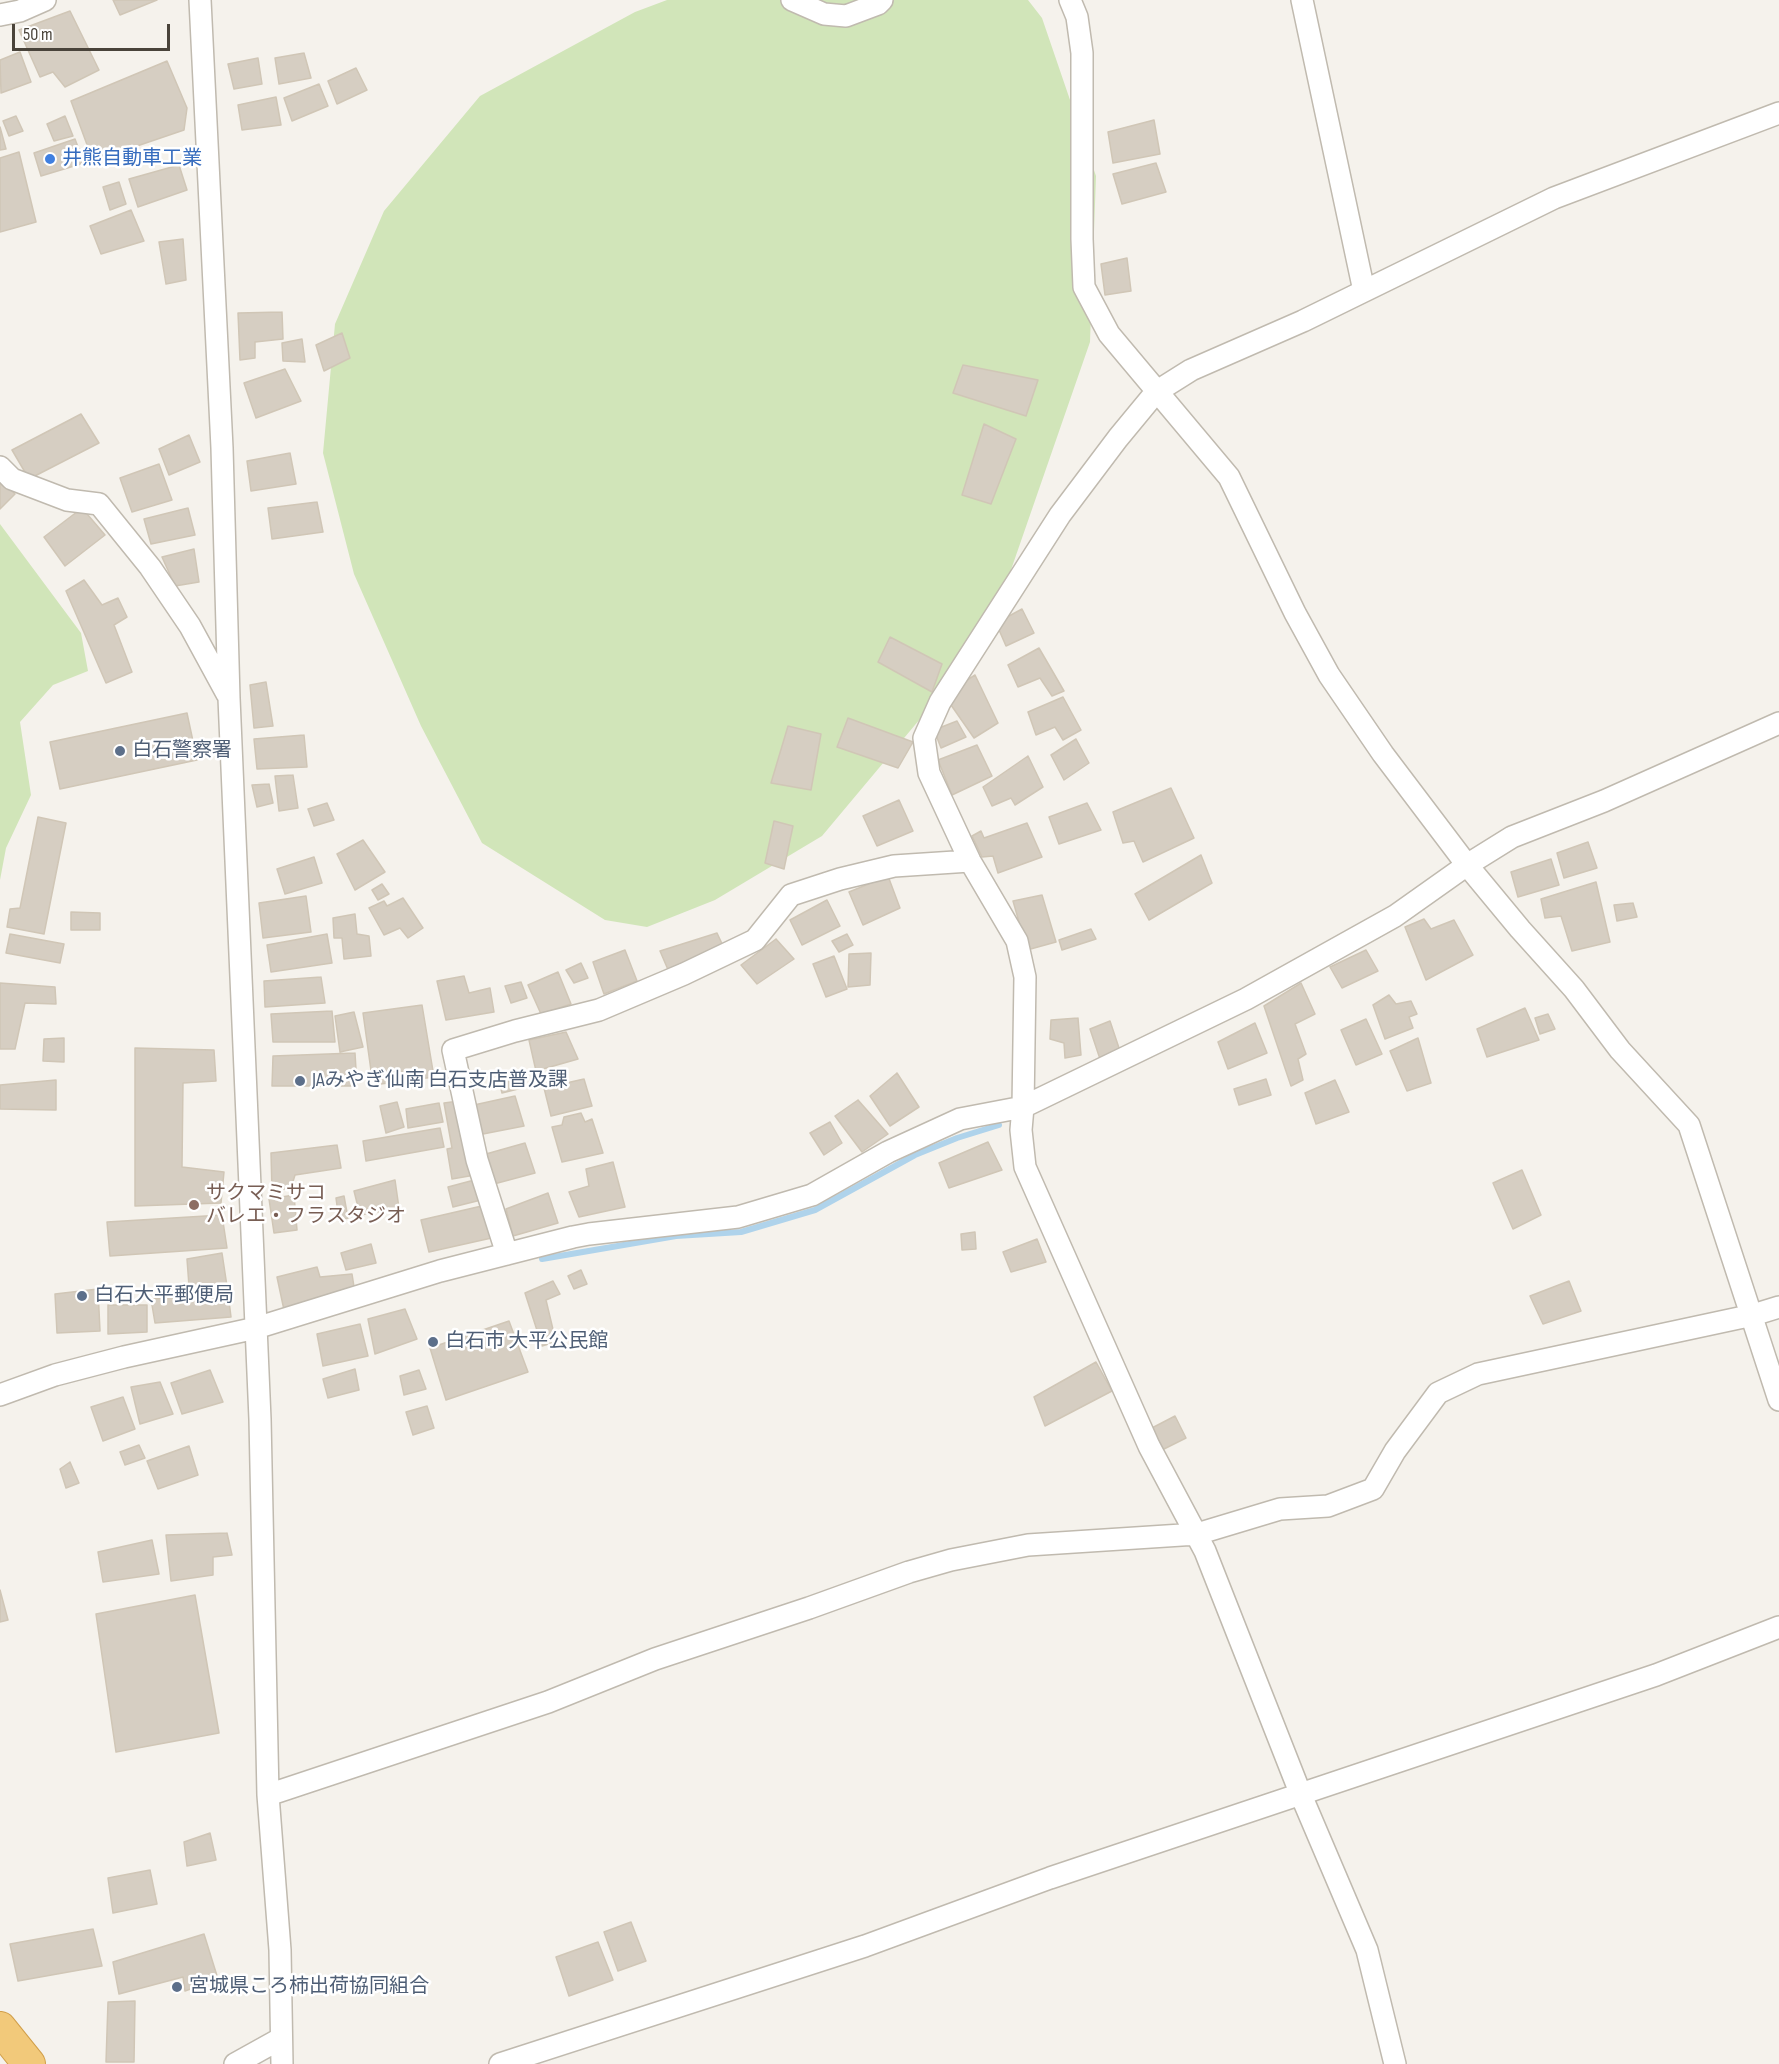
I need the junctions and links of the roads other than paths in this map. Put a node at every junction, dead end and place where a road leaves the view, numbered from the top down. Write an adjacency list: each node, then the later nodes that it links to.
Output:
1 (45, 0): 7 (street)
2 (200, 0): 12 (street)
3 (792, 0): 4 (street)
4 (882, 0)
5 (1070, 0): 10 (street)
6 (1302, 0): 9 (street)
7 (0, 15)
8 (1779, 113): 9 (street)
9 (1364, 291): 10 (street)
10 (1156, 392): 14 (street); 15 (street)
11 (0, 467): 12 (street)
12 (229, 698): 20 (street)
13 (1779, 723): 15 (street)
14 (970, 861): 16 (street); 17 (street)
15 (1467, 865): 16 (street); 19 (street)
16 (1023, 1107): 17 (street); 23 (street)
17 (507, 1254): 20 (street)
18 (1779, 1307): 19 (street)
19 (1753, 1315): 22 (street); 23 (street)
20 (256, 1328): 21 (street); 25 (street)
21 (0, 1395)
22 (1779, 1400)
23 (1197, 1534): 25 (street); 26 (street)
24 (1779, 1627): 26 (street)
25 (268, 1795): 28 (street)
26 (1301, 1795): 32 (street); 33 (street)
27 (0, 2028): 29 (highway)
28 (280, 2039): 30 (street); 31 (street)
29 (29, 2064)
30 (235, 2064)
31 (282, 2064)
32 (500, 2064)
33 (1395, 2064)

